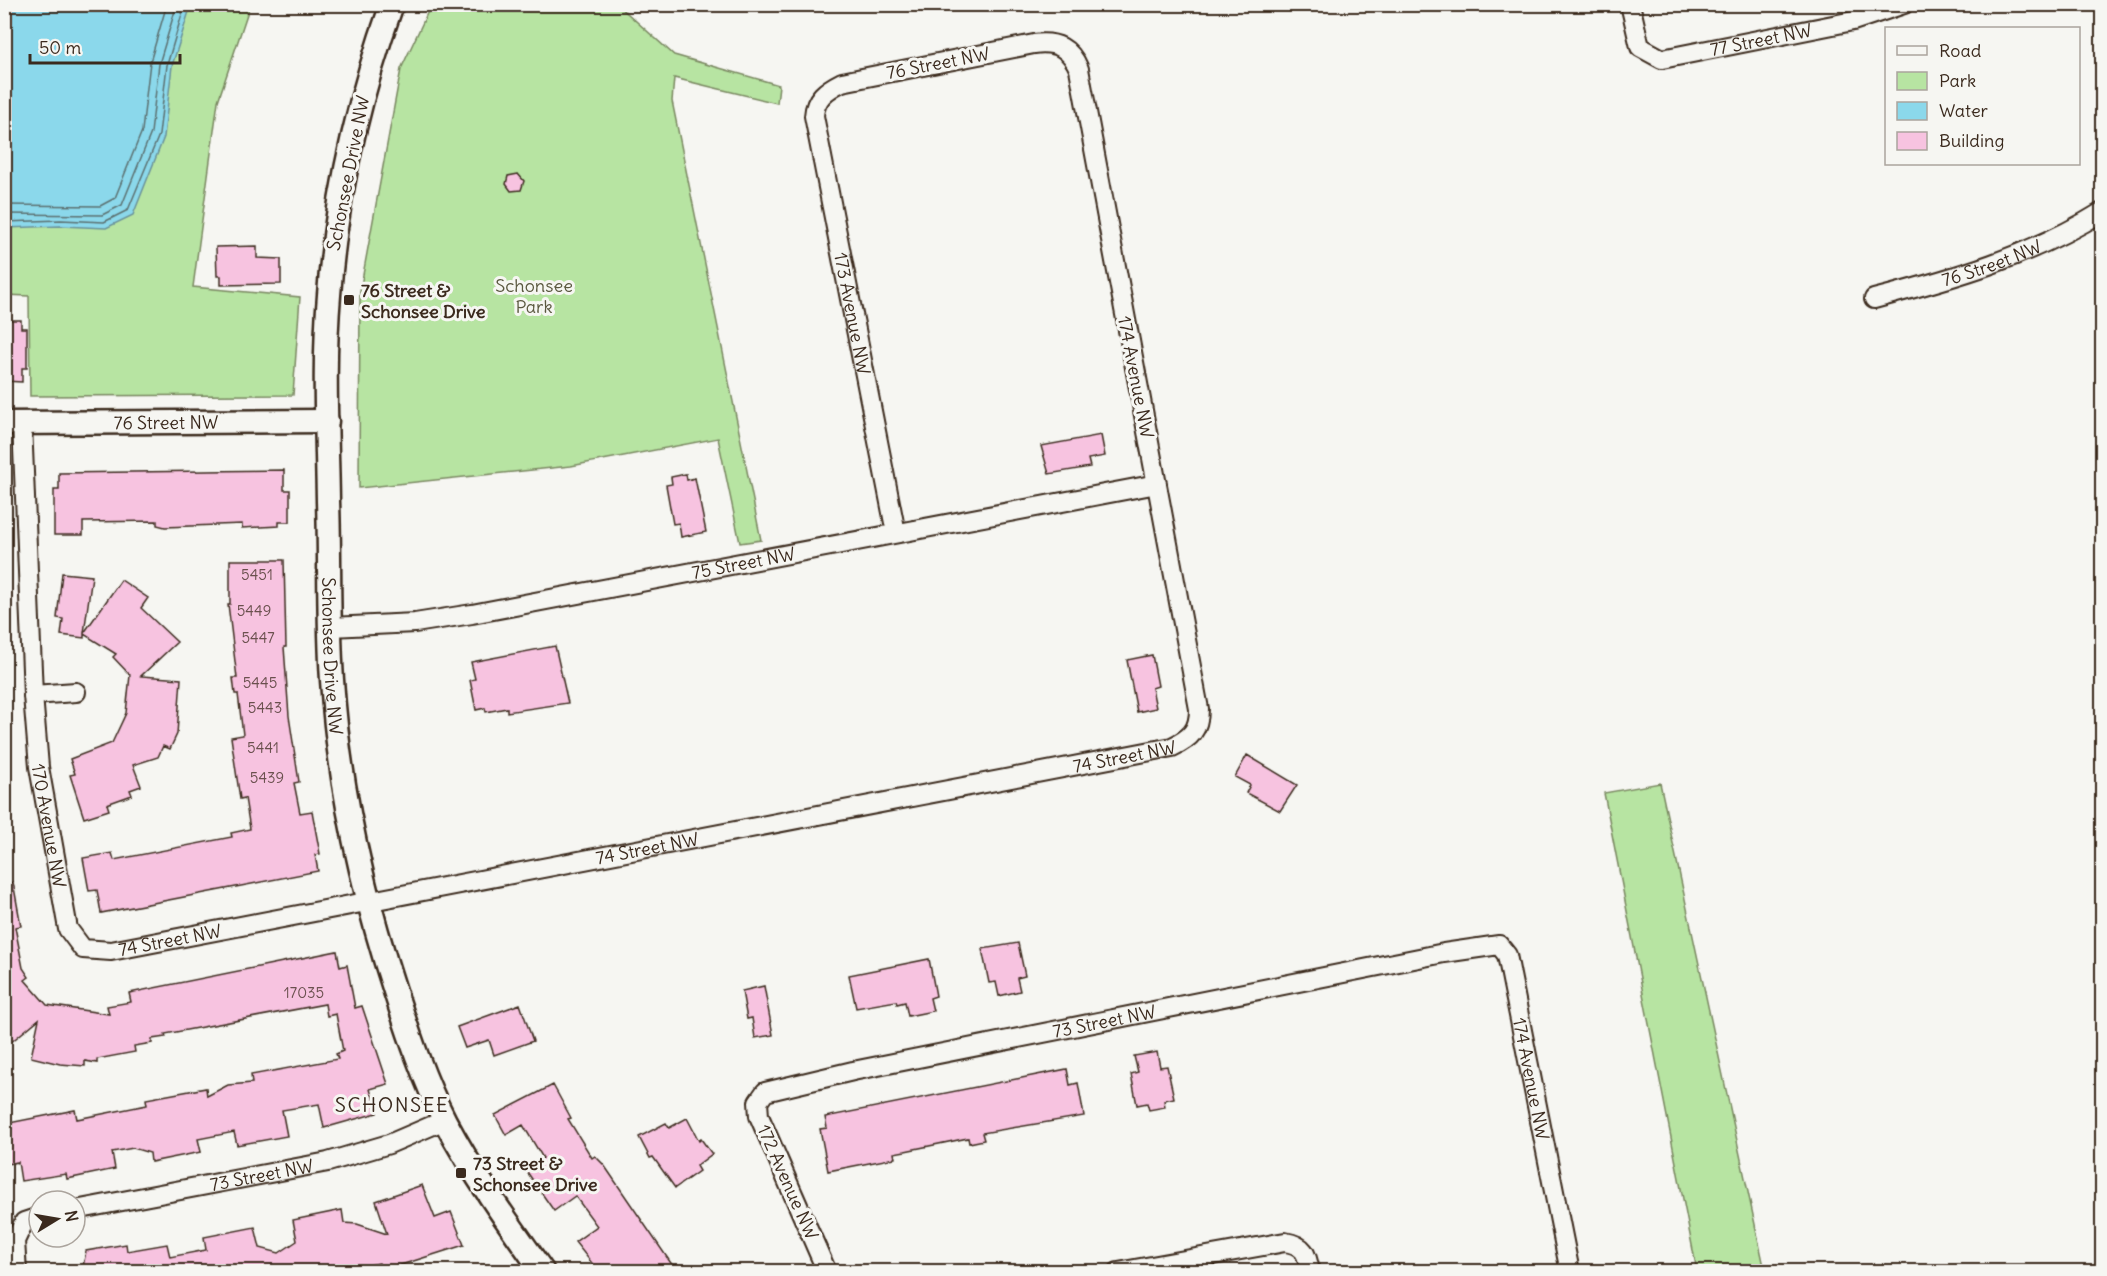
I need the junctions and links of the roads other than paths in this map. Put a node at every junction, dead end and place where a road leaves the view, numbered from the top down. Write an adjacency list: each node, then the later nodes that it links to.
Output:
1 (392, 4): 8 (street, Schonsee Drive NW)
2 (1630, 4): 3 (street, 77 Street NW)
3 (1904, 4)
4 (1056, 44): 5 (street, 76 Street NW); 10 (street, 174 Avenue NW)
5 (822, 94): 11 (street, 173 Avenue NW)
6 (2103, 212): 7 (street, 76 Street NW)
7 (1874, 299)
8 (327, 421): 9 (street, 76 Street NW); 12 (street, Schonsee Drive NW)
9 (13, 423): 14 (street, 170 Avenue NW)
10 (1156, 484): 11 (street, 75 Street NW); 15 (street, 174 Avenue NW)
11 (896, 533): 12 (street, 75 Street NW)
12 (331, 627): 16 (street, Schonsee Drive NW)
13 (76, 692): 14 (street)
14 (33, 695): 17 (street, 170 Avenue NW)
15 (1199, 720): 16 (street, 74 Street NW)
16 (369, 902): 17 (street, 74 Street NW); 20 (street, Schonsee Drive NW)
17 (83, 949)
18 (1444, 953): 19 (street, 73 Street NW); 28 (street, 174 Avenue NW)
19 (765, 1092): 25 (street, 172 Avenue NW)
20 (445, 1120): 21 (street, 73 Street NW); 24 (street, Schonsee Drive NW)
21 (87, 1208)
22 (27, 1225): 23 (street)
23 (17, 1272)
24 (543, 1272)
25 (827, 1272)
26 (1118, 1272): 27 (street)
27 (1310, 1272)
28 (1570, 1272)

